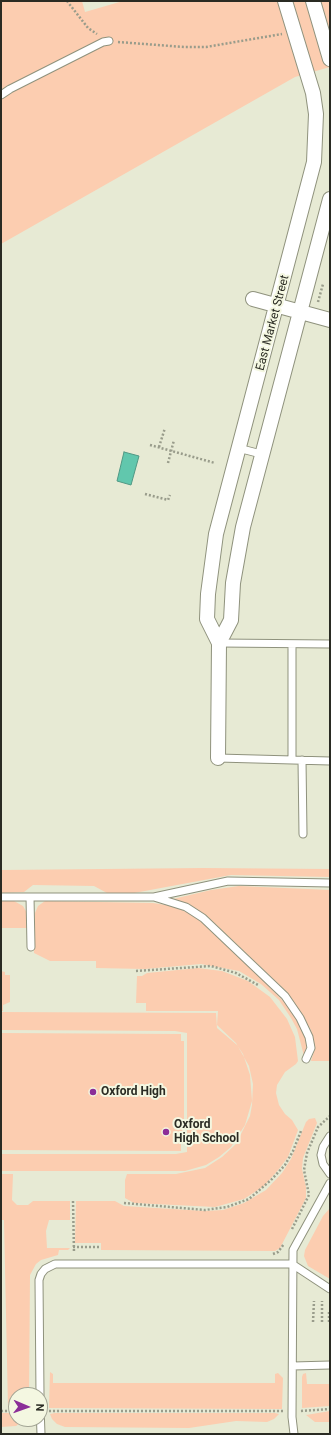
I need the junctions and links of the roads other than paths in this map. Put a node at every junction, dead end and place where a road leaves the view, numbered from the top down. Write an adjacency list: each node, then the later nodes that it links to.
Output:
1 (285, 1): 8 (street, East Market Street)
2 (313, 1): 4 (street)
3 (109, 41): 5 (lane)
4 (330, 59)
5 (1, 95)
6 (330, 199): 9 (street, East Market Street)
7 (253, 299): 8 (street)
8 (277, 306): 9 (street); 11 (street, East Market Street)
9 (300, 312): 10 (street); 12 (street, East Market Street)
10 (330, 320)
11 (238, 448): 12 (lane); 13 (street, East Market Street)
12 (261, 454): 13 (street, East Market Street)
13 (219, 643): 14 (lane); 16 (street, East Market Street)
14 (292, 644): 15 (lane); 17 (lane)
15 (330, 644)
16 (218, 758): 17 (lane, East Market Street)
17 (292, 760): 18 (lane, East Market Street)
18 (302, 760): 19 (lane, East Market Street); 20 (lane)
19 (330, 761)
20 (303, 834)
21 (330, 883): 24 (lane)
22 (1, 897): 23 (lane)
23 (30, 897): 24 (lane); 25 (lane)
24 (154, 897): 26 (lane)
25 (31, 948)
26 (306, 1059)
27 (330, 1136): 28 (lane)
28 (330, 1174)
29 (330, 1183): 30 (lane)
30 (292, 1264): 31 (lane); 33 (lane); 34 (lane)
31 (330, 1289)
32 (330, 1365): 33 (lane)
33 (293, 1366): 35 (lane)
34 (40, 1387)
35 (294, 1434)

